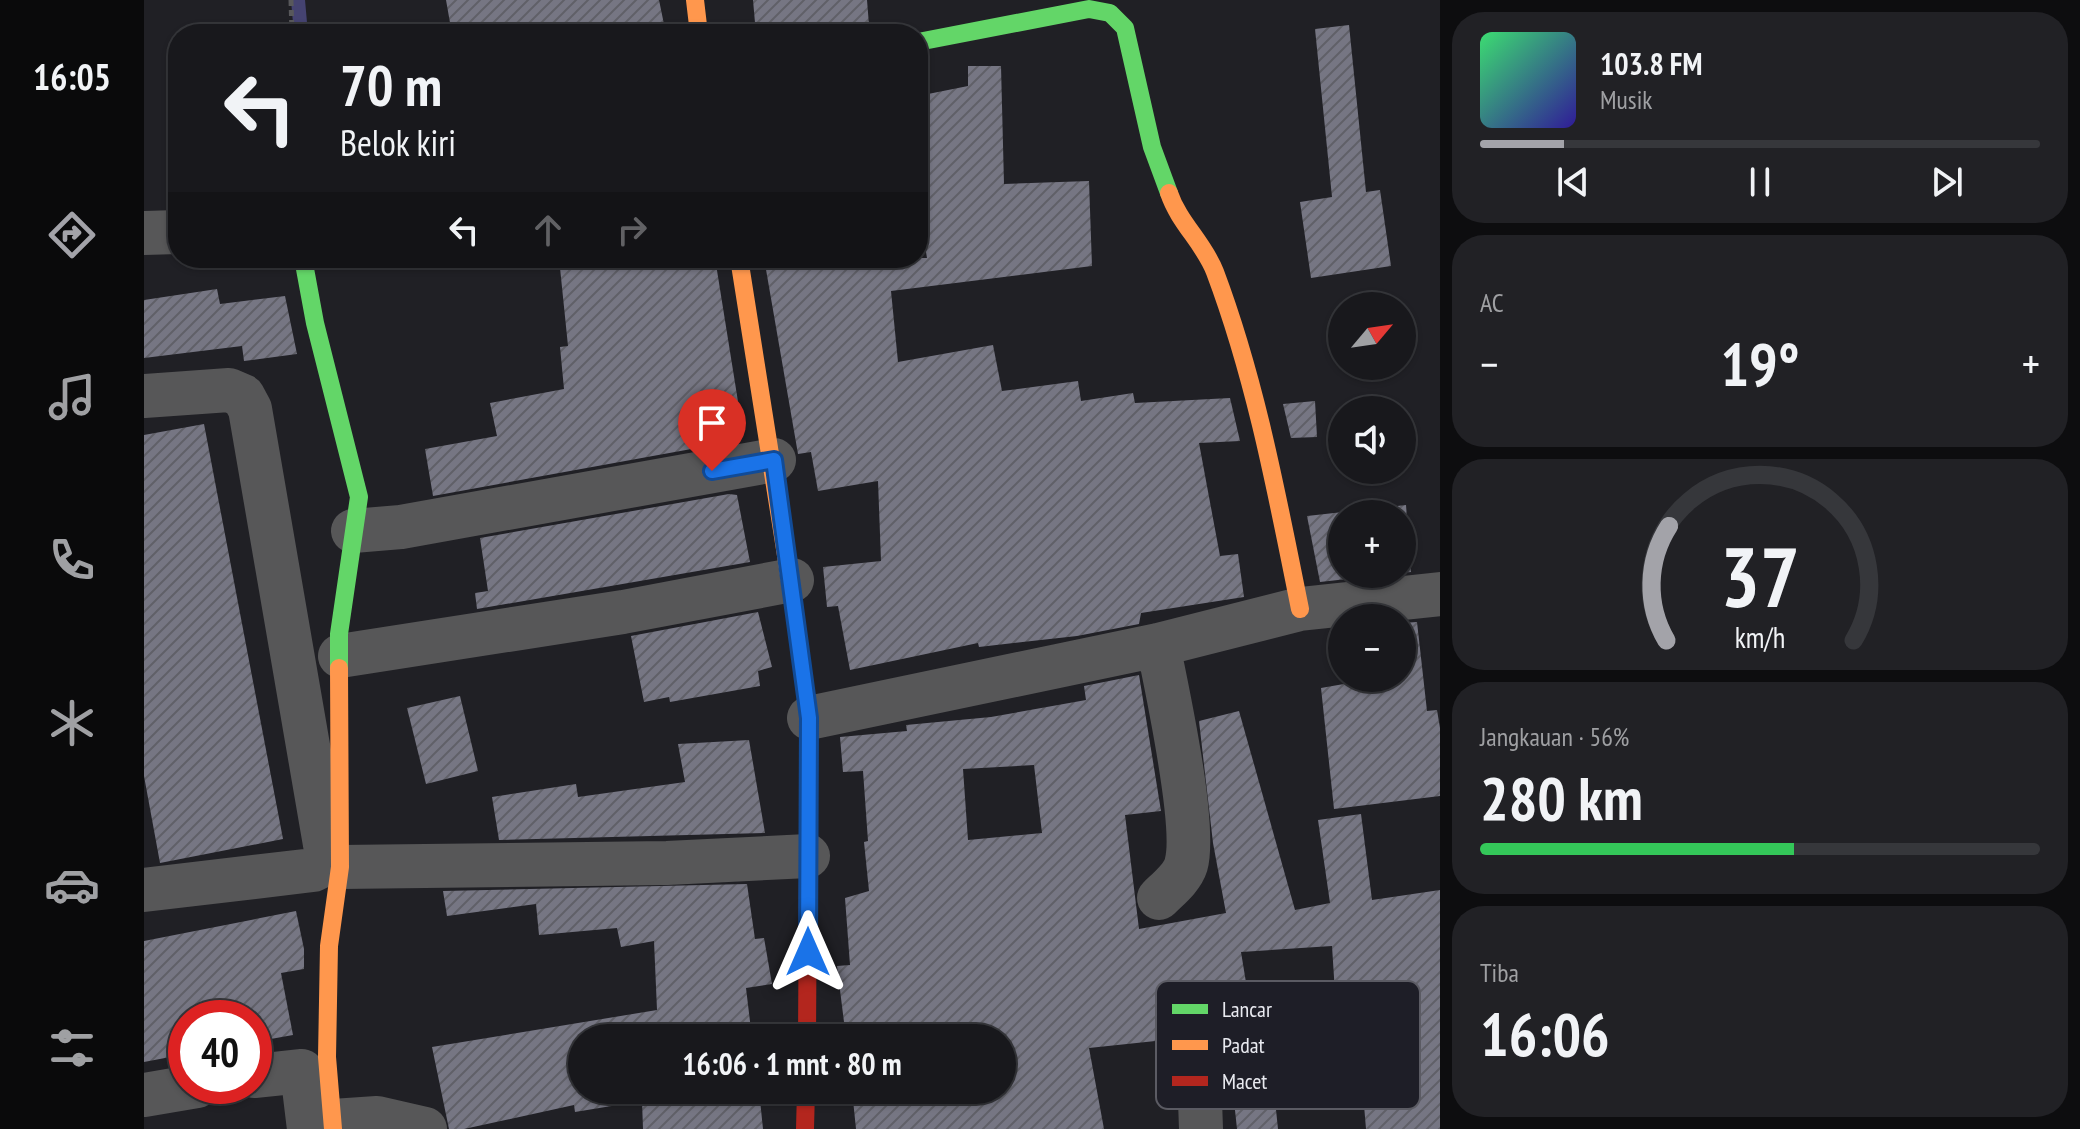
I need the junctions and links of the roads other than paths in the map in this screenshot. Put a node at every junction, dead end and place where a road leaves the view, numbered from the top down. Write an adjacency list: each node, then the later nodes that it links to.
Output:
1 (695, 0): 2 (street)
2 (698, 24)
3 (928, 40): 13 (street)
4 (168, 232): 5 (street)
5 (144, 233)
6 (305, 268): 10 (street)
7 (741, 268): 9 (street)
8 (144, 396): 19 (street)
9 (774, 460): 10 (street); 11 (street)
10 (353, 531): 15 (street)
11 (792, 580): 15 (street); 16 (street)
12 (1440, 594): 13 (street)
13 (1300, 609): 14 (street)
14 (1158, 645): 16 (street); 20 (street)
15 (340, 656): 18 (street)
16 (809, 718): 17 (street)
17 (808, 856): 18 (street); 21 (street)
18 (360, 867): 26 (street)
19 (144, 890)
20 (1159, 898)
21 (807, 1024)
22 (272, 1074): 26 (street)
23 (168, 1091): 24 (street)
24 (144, 1095)
25 (806, 1104): 28 (street)
26 (325, 1126): 27 (street)
27 (425, 1129)
28 (805, 1129)

